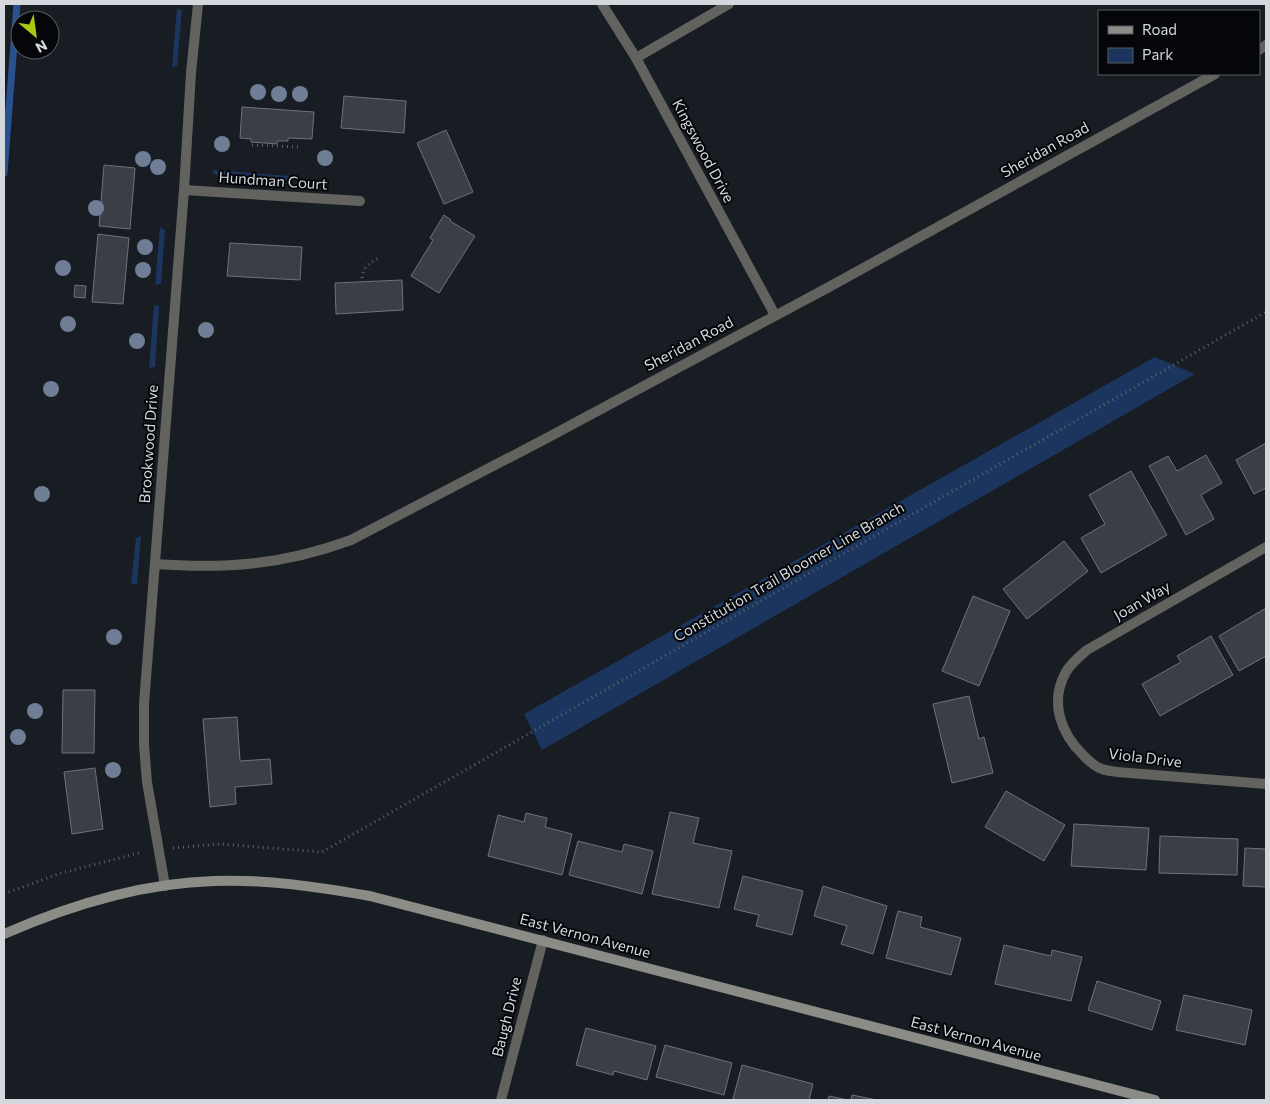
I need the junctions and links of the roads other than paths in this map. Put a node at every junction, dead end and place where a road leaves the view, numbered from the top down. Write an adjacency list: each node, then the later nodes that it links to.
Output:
1 (198, 4): 6 (street, Brookwood Drive)
2 (602, 4): 4 (street, Kingswood Drive)
3 (729, 4): 4 (street)
4 (636, 58): 8 (street, Kingswood Drive)
5 (1213, 75): 8 (street, Sheridan Road)
6 (184, 190): 7 (street, Hundman Court); 10 (street, Brookwood Drive)
7 (360, 201)
8 (775, 315): 10 (street, Sheridan Road)
9 (1266, 547): 11 (street, Joan Way)
10 (155, 564): 13 (street, Brookwood Drive)
11 (1058, 703): 12 (street, Viola Drive)
12 (1266, 784)
13 (165, 886): 14 (main road, East Vernon Avenue); 15 (main road, East Vernon Avenue)
14 (4, 934)
15 (542, 940): 16 (street, Baugh Drive); 17 (main road, East Vernon Avenue)
16 (501, 1100)
17 (1155, 1100)

